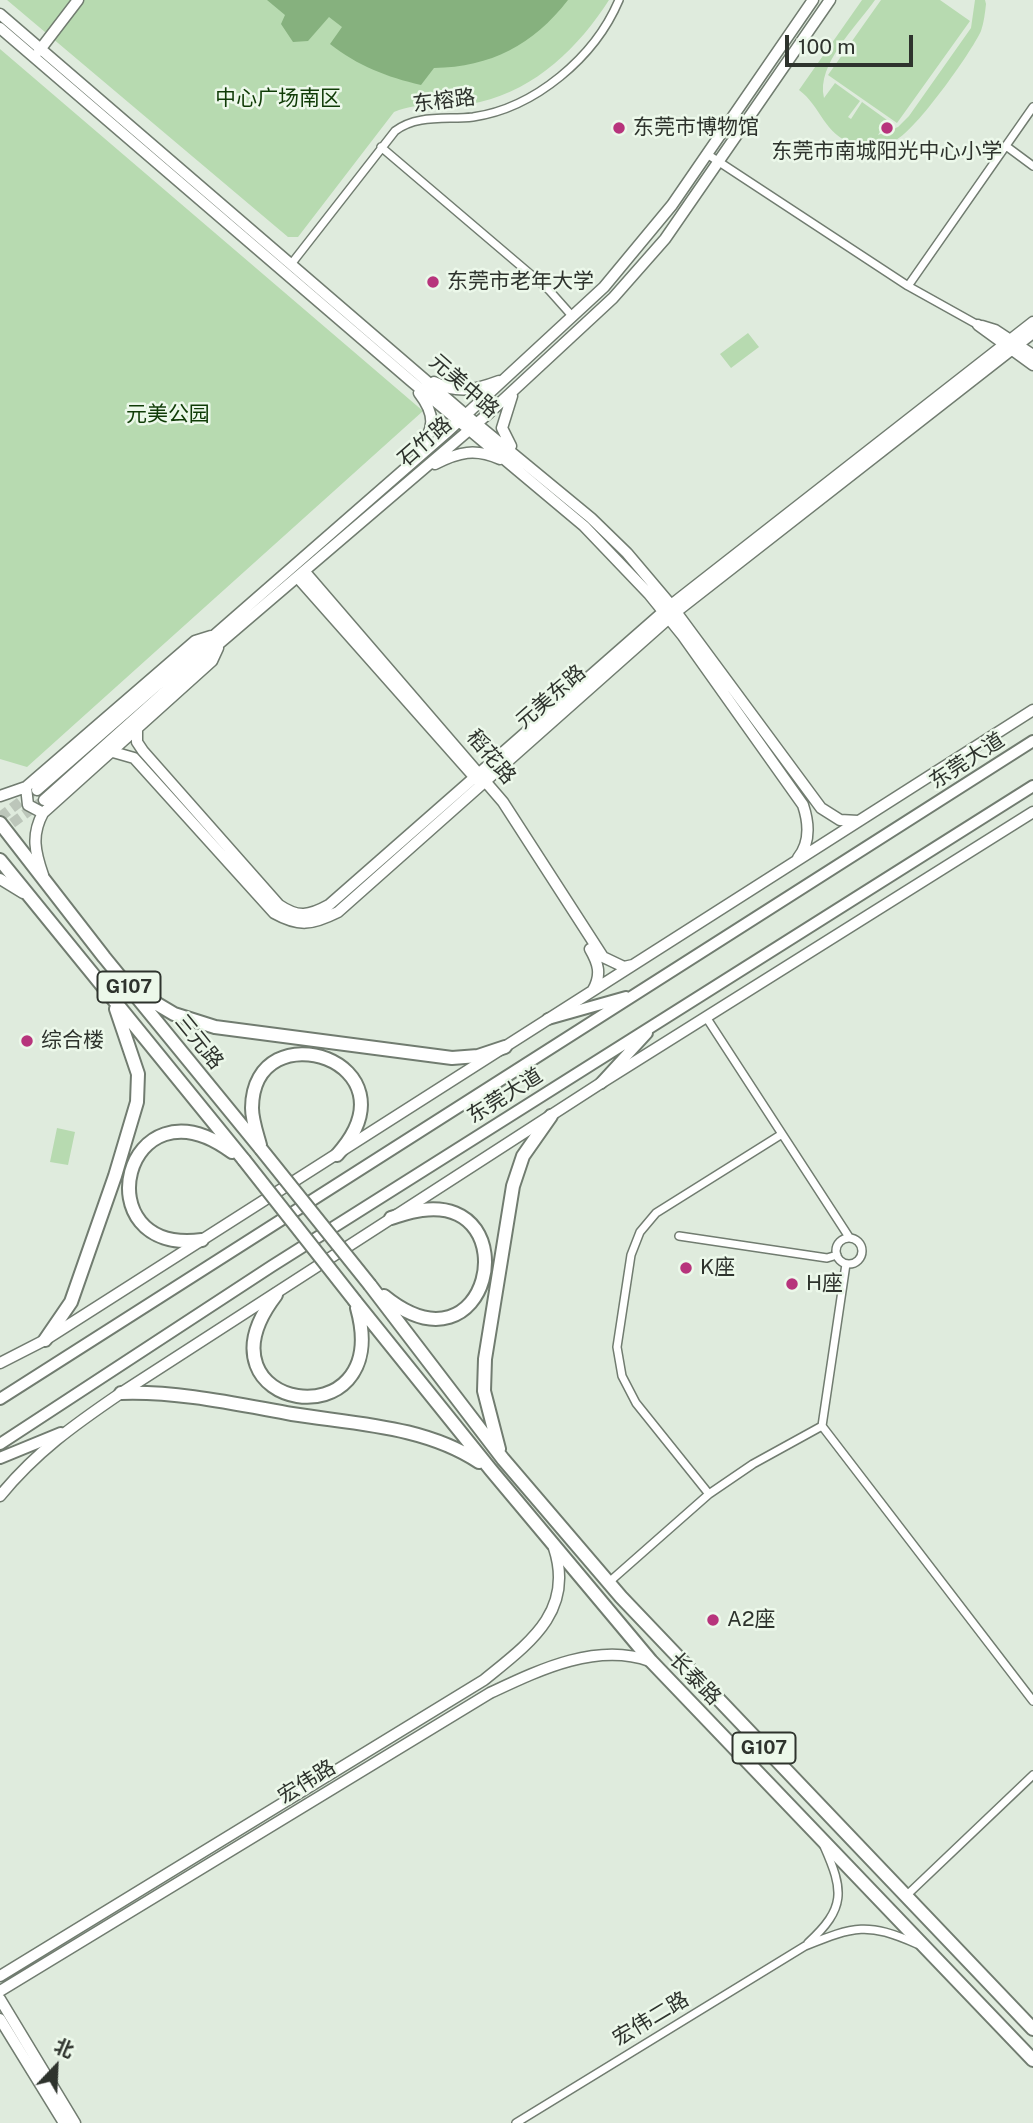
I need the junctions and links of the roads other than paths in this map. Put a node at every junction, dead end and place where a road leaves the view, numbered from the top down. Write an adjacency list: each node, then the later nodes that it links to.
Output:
1 (78, 0): 7 (street)
2 (619, 0): 10 (street, 东榕路)
3 (813, 0): 11 (street, 石竹路)
4 (830, 0): 12 (street, 石竹路)
5 (0, 14): 7 (street, 元美中路)
6 (0, 28): 7 (street, 元美中路)
7 (37, 53): 14 (street, 元美中路); 25 (street, 元美中路)
8 (1033, 107): 9 (street)
9 (1006, 146): 13 (street); 15 (street)
10 (381, 147): 14 (street, 东榕路); 16 (street)
11 (707, 154): 12 (street); 16 (street, 石竹路)
12 (719, 162): 15 (street); 26 (street, 石竹路)
13 (1033, 166)
14 (292, 263): 23 (street, 元美中路)
15 (908, 286): 18 (street)
16 (573, 317): 24 (street, 石竹路)
17 (1033, 322): 20 (street, 元美东路)
18 (978, 325): 20 (street)
19 (1033, 333): 20 (street, 元美东路)
20 (1011, 345): 21 (street); 22 (street); 33 (street, 元美东路)
21 (1033, 355)
22 (1033, 365)
23 (418, 373): 24 (street); 27 (street, 元美中路)
24 (506, 378): 27 (street, 石竹路)
25 (411, 381): 27 (street, 元美中路); 30 (street)
26 (517, 387): 28 (street, 石竹路); 29 (street)
27 (462, 418): 28 (street, 元美中路); 30 (street, 石竹路)
28 (473, 426): 29 (street, 元美中路); 31 (street, 石竹路)
29 (517, 462): 31 (street); 33 (street, 元美中路)
30 (409, 464): 41 (street, 石竹路)
31 (419, 472): 32 (street, 石竹路)
32 (302, 575): 34 (street, 石竹路); 39 (street, 稻花路)
33 (670, 611): 39 (street, 元美东路); 46 (street, 元美中路); 49 (street, 元美中路)
34 (220, 644): 36 (street); 43 (street, 石竹路)
35 (1033, 710): 46 (street)
36 (137, 729): 38 (street); 39 (street, 元美东路)
37 (1033, 741): 56 (main road, 东莞大道)
38 (113, 752): 39 (street, 元美东路); 45 (street)
39 (480, 778): 53 (street, 稻花路); 55 (street, 稻花路)
40 (1033, 786): 60 (main road, 东莞大道)
41 (32, 789): 42 (street); 45 (street)
42 (0, 796)
43 (44, 800)
44 (1033, 812): 58 (street)
45 (43, 813): 50 (street)
46 (858, 821): 49 (street)
47 (0, 823): 50 (highway, 三元路 / G107)
48 (0, 859): 52 (highway, 三元路 / G107)
49 (796, 860): 53 (street)
50 (44, 878): 54 (highway, 三元路 / G107)
51 (0, 879): 52 (street)
52 (32, 899): 57 (highway, 三元路 / G107)
53 (634, 965): 55 (street)
54 (128, 986): 61 (highway); 65 (highway, 三元路 / G107)
55 (592, 992): 59 (street)
56 (639, 994): 59 (main road); 80 (main road, 东莞大道)
57 (111, 996): 67 (highway, 三元路 / G107); 77 (highway)
58 (706, 1017): 62 (street); 64 (street)
59 (548, 1019): 61 (street)
60 (658, 1021): 62 (main road); 83 (main road, 东莞大道)
61 (505, 1048): 66 (street)
62 (601, 1083): 63 (street)
63 (551, 1116): 68 (street); 85 (highway)
64 (782, 1134): 70 (street); 87 (street)
65 (261, 1149): 66 (highway); 74 (highway, 三元路 / G107, bridge)
66 (337, 1155): 71 (street)
67 (244, 1160): 71 (highway); 76 (highway, 三元路 / G107, bridge)
68 (391, 1218): 74 (highway); 75 (street)
69 (679, 1236): 72 (street)
70 (849, 1237): 72 (street); 73 (street)
71 (202, 1240): 77 (street)
72 (837, 1255): 73 (street)
73 (846, 1264): 81 (street)
74 (370, 1285): 85 (highway, 长泰路 / G107)
75 (276, 1295): 76 (highway); 79 (street)
76 (355, 1300): 86 (highway, 长泰路 / G107)
77 (45, 1340): 78 (street)
78 (0, 1363)
79 (121, 1393): 82 (street); 86 (highway)
80 (0, 1399)
81 (822, 1426): 87 (street); 92 (street)
82 (61, 1433): 84 (main road); 88 (street)
83 (0, 1444)
84 (0, 1458)
85 (503, 1459): 90 (highway, 长泰路 / G107)
86 (491, 1470): 89 (highway, 长泰路 / G107)
87 (709, 1493): 90 (street)
88 (0, 1496)
89 (552, 1544): 91 (highway, 长泰路 / G107); 98 (street, 宏伟路)
90 (608, 1583): 95 (highway, 长泰路 / G107)
91 (651, 1661): 94 (highway, 长泰路 / G107); 99 (street, 宏伟路)
92 (1033, 1701)
93 (1033, 1775): 95 (street)
94 (819, 1834): 96 (street); 97 (highway, 长泰路 / G107)
95 (907, 1895): 102 (highway, 长泰路 / G107)
96 (805, 1946): 97 (street); 106 (street, 宏伟二路)
97 (926, 1947): 103 (highway, 长泰路 / G107)
98 (0, 1976)
99 (0, 1991)
100 (0, 1999): 105 (street)
101 (0, 2019): 104 (street)
102 (1033, 2029)
103 (1033, 2060)
104 (64, 2123)
105 (75, 2123)
106 (516, 2123)

